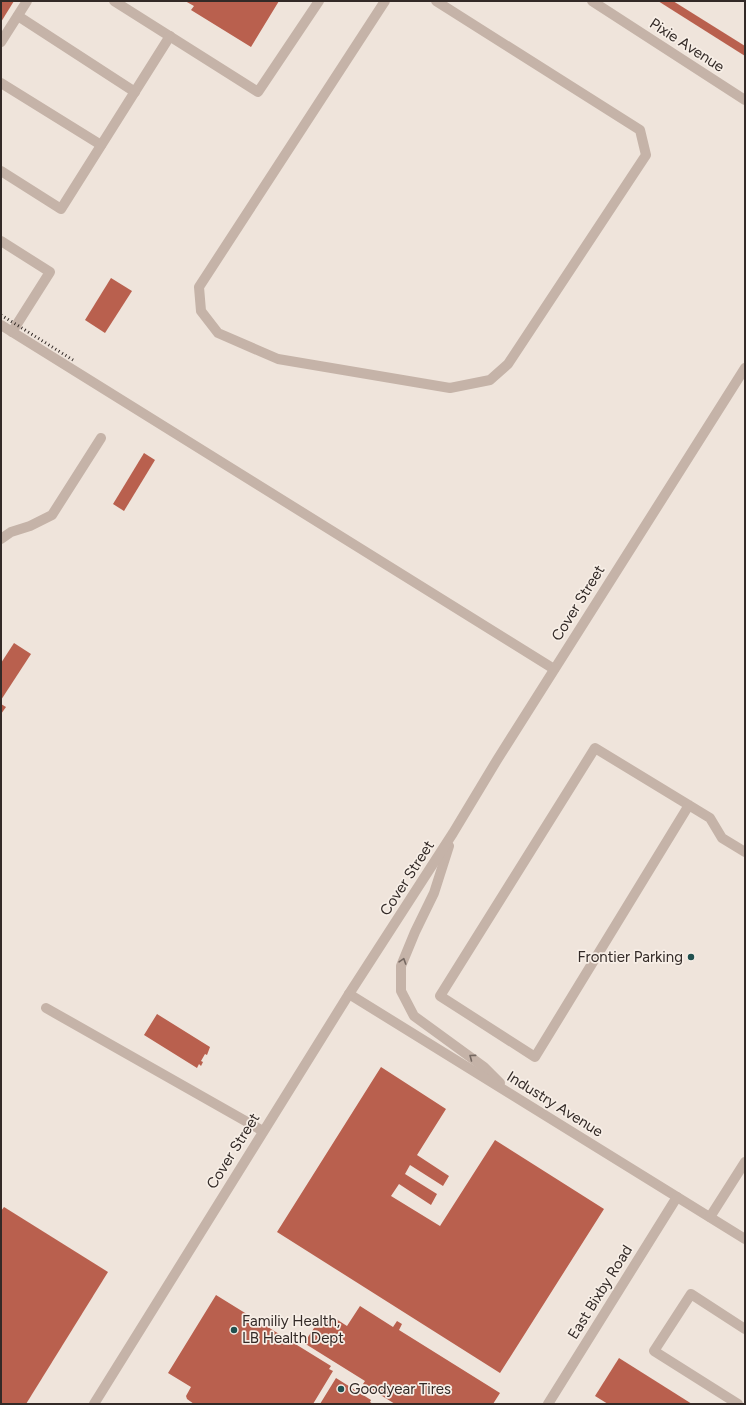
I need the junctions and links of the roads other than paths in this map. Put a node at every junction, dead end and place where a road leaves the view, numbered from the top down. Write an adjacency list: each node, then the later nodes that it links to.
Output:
1 (27, 1): 7 (street)
2 (114, 1): 8 (street)
3 (319, 1): 8 (street)
4 (385, 1): 5 (street)
5 (436, 1)
6 (592, 1): 12 (street, Pixie Avenue)
7 (18, 16): 9 (street); 11 (street)
8 (170, 36): 11 (street)
9 (1, 42)
10 (1, 82): 13 (street)
11 (135, 92): 13 (street)
12 (745, 100)
13 (101, 145): 14 (street)
14 (1, 171)
15 (1, 241): 17 (street)
16 (1, 325): 17 (street)
17 (12, 332): 21 (street)
18 (745, 368): 21 (street, Cover Street)
19 (101, 438): 20 (street)
20 (1, 539)
21 (554, 669): 23 (street, Cover Street)
22 (689, 805): 22 (street); 24 (street)
23 (453, 833): 25 (street, Cover Street); 27 (street, one-way to 23)
24 (745, 852)
25 (349, 994): 27 (street, Industry Avenue); 28 (street, Cover Street)
26 (46, 1008): 28 (street)
27 (510, 1094): 30 (street, Industry Avenue)
28 (263, 1131): 34 (street, Cover Street)
29 (745, 1162): 31 (street)
30 (677, 1196): 31 (street, Industry Avenue); 35 (street, East Bixby Road)
31 (710, 1217): 32 (street, Industry Avenue)
32 (745, 1239)
33 (745, 1329): 36 (street)
34 (94, 1404)
35 (548, 1404)
36 (738, 1404)

